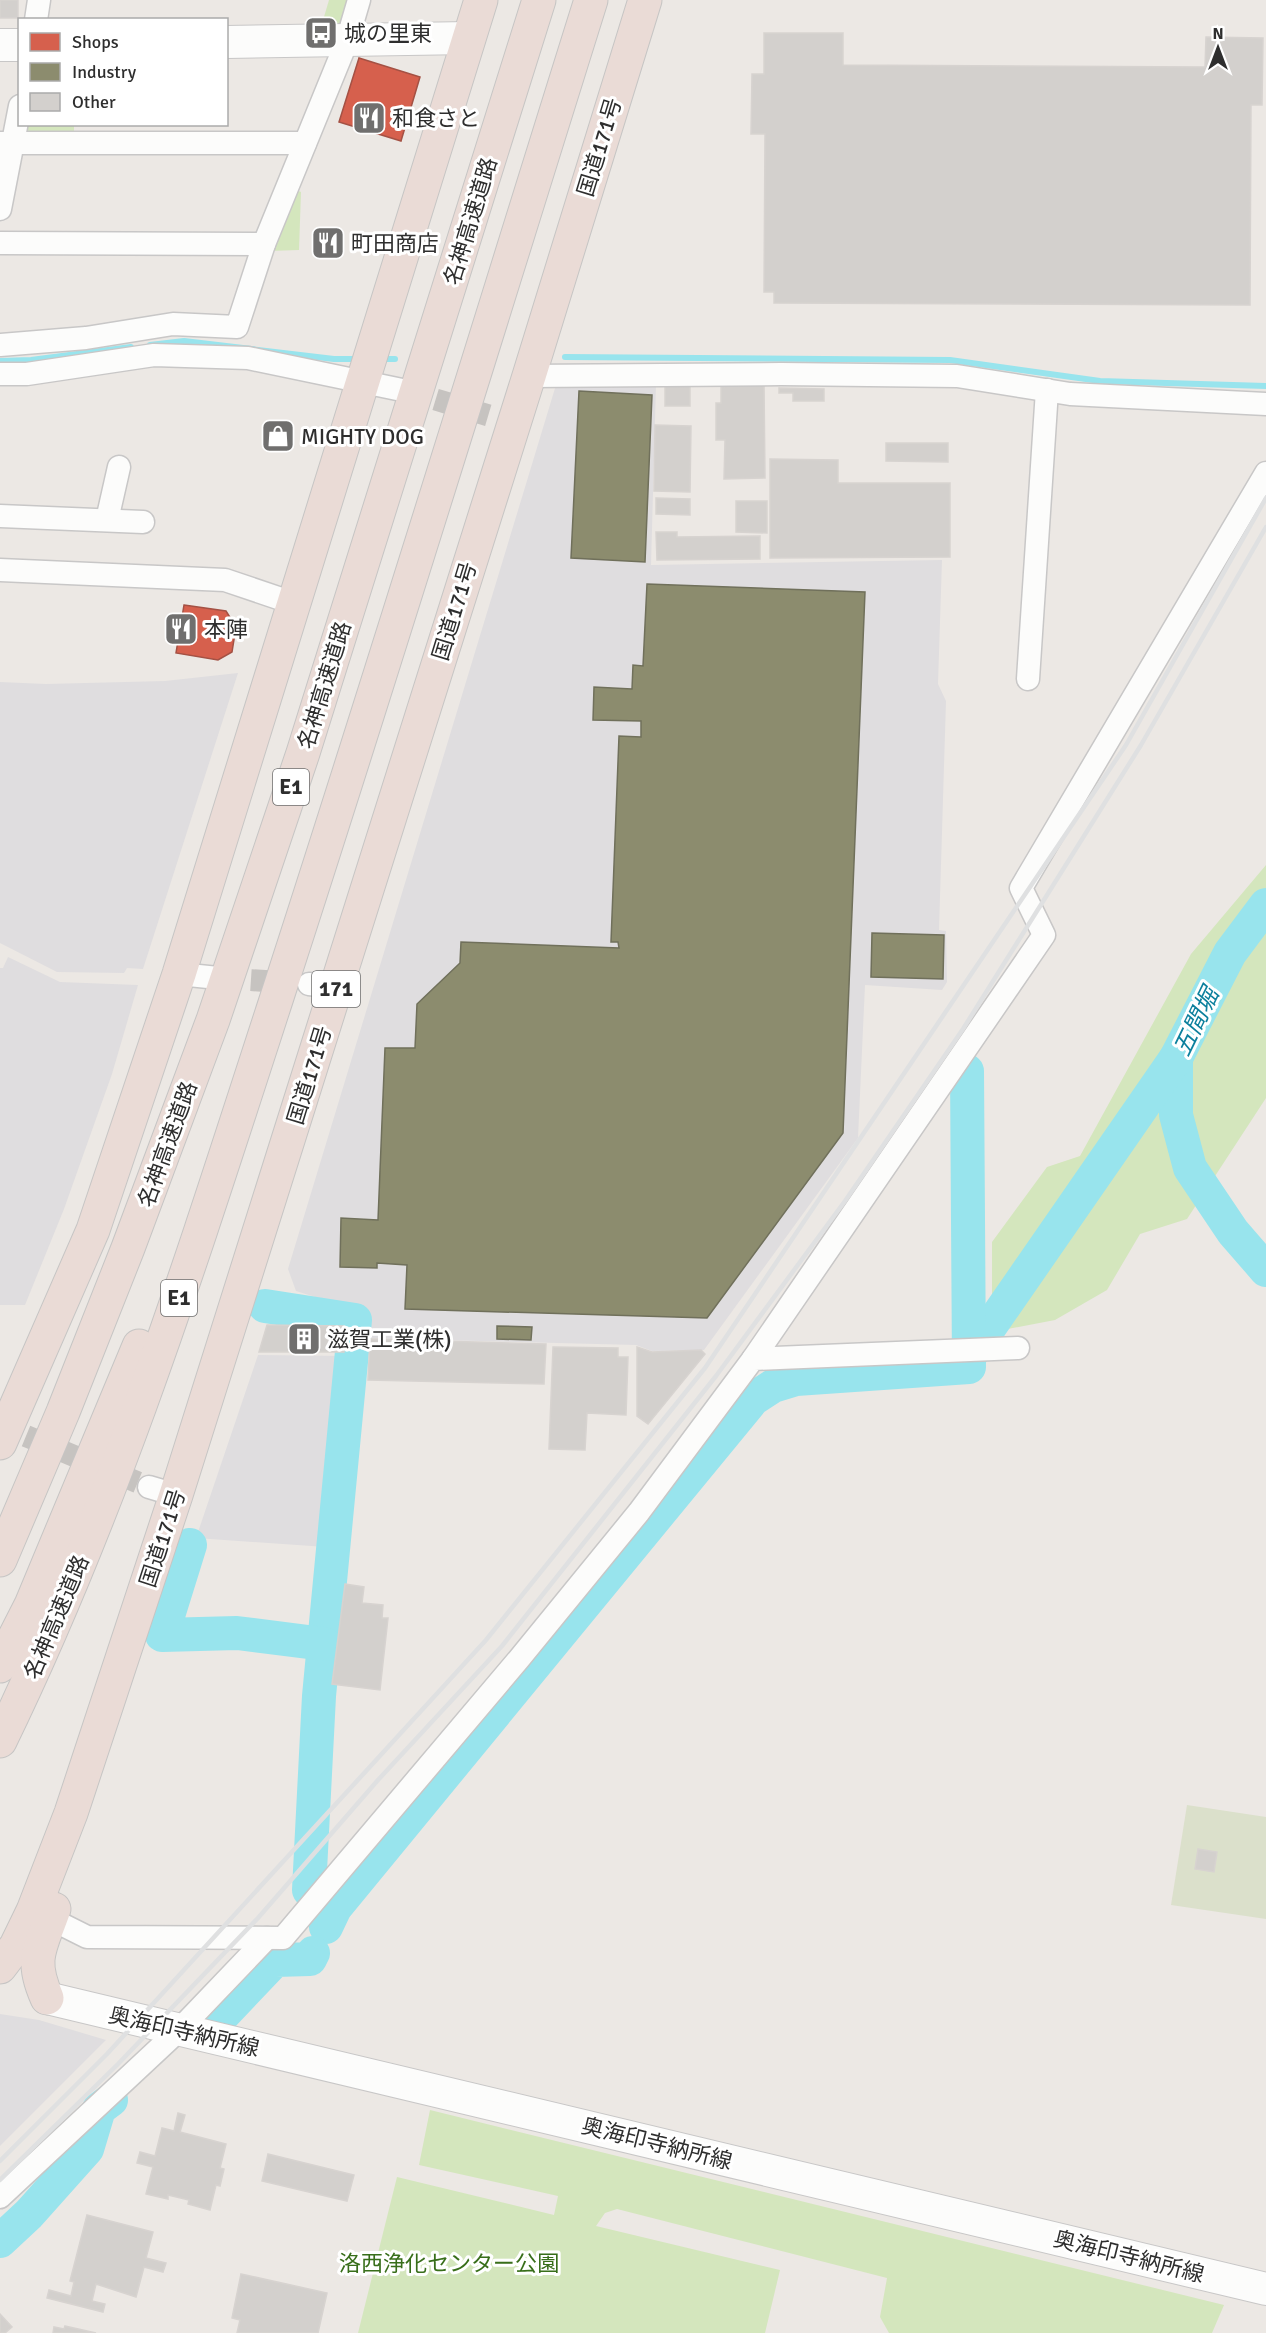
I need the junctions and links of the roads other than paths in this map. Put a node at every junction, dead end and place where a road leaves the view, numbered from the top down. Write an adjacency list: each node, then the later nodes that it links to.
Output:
1 (39, 0): 7 (street)
2 (359, 0): 9 (street)
3 (481, 0): 8 (highway)
4 (539, 0): 40 (highway, 名神高速道路 / E1)
5 (591, 0): 34 (highway, 名神高速道路 / E1)
6 (645, 0): 21 (highway, 国道171号 / 171)
7 (36, 18)
8 (469, 38): 9 (main road); 22 (highway)
9 (347, 41): 10 (main road); 15 (street)
10 (228, 42)
11 (0, 45): 12 (main road)
12 (18, 45)
13 (18, 111): 14 (street)
14 (6, 143): 15 (street); 16 (street)
15 (305, 143): 18 (street)
16 (0, 209)
17 (0, 243): 18 (street)
18 (264, 244): 19 (street)
19 (0, 345)
20 (0, 374): 22 (street)
21 (529, 376): 24 (street); 42 (highway, 国道171号 / 171)
22 (363, 383): 23 (street); 32 (highway)
23 (402, 390)
24 (1047, 390): 25 (street); 33 (street)
25 (1266, 404)
26 (119, 467): 29 (street)
27 (1266, 473): 38 (street)
28 (0, 516): 29 (street)
29 (107, 520): 30 (street)
30 (143, 522)
31 (0, 570): 32 (street)
32 (293, 603): 35 (highway)
33 (1028, 679)
34 (327, 844): 41 (highway, 名神高速道路 / E1); 43 (highway, 名神高速道路 / E1)
35 (179, 974): 36 (street); 39 (highway)
36 (219, 978)
37 (1018, 1348): 38 (street)
38 (753, 1359): 45 (street)
39 (12, 1435)
40 (0, 1560)
41 (0, 1666)
42 (110, 1694): 44 (highway); 46 (highway, 国道171号 / 171)
43 (0, 1741)
44 (51, 1919): 45 (street); 48 (highway)
45 (267, 1938): 49 (street)
46 (0, 1967)
47 (0, 1984): 48 (highway)
48 (47, 1998): 49 (main road, 奥海印寺納所線)
49 (179, 2030): 50 (street); 51 (main road, 奥海印寺納所線)
50 (0, 2198)
51 (1266, 2289)

